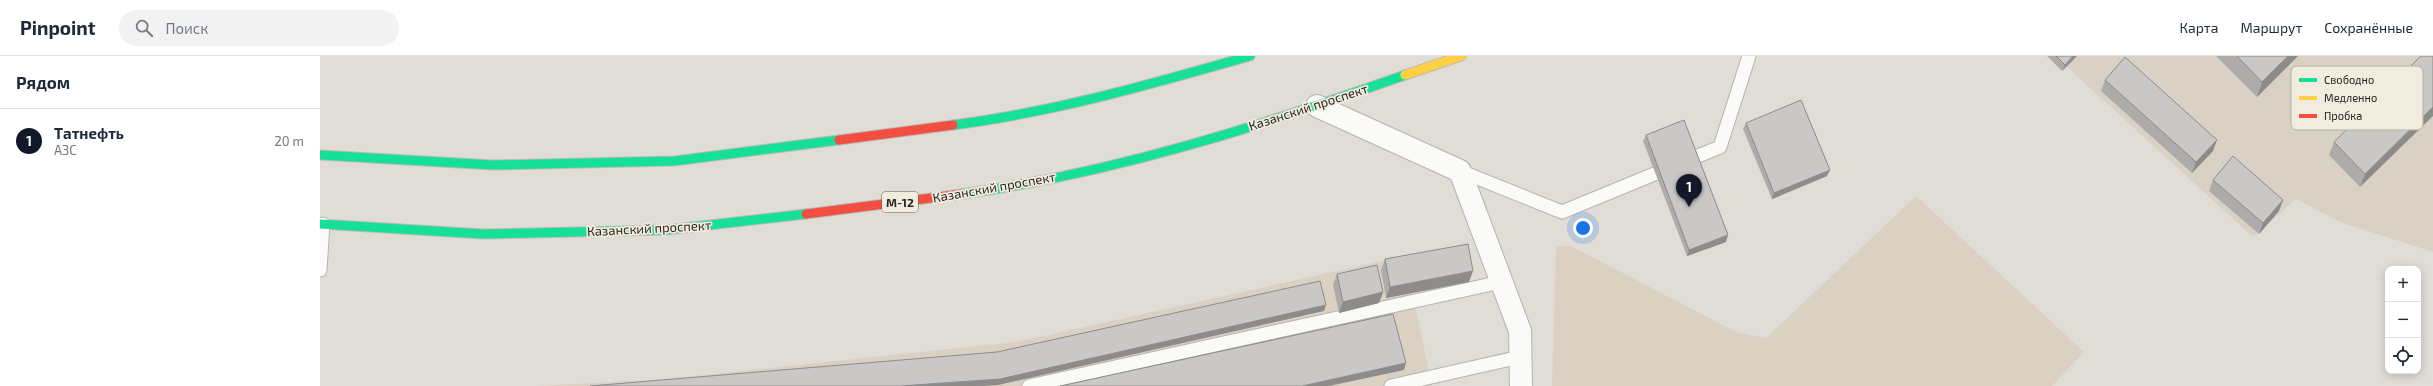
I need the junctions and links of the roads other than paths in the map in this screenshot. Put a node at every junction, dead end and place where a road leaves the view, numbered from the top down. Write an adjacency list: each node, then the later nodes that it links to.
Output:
1 (1250, 56): 5 (main road)
2 (1461, 56): 4 (main road, Казанский проспект / М-12)
3 (1749, 56): 6 (lane)
4 (1317, 106): 6 (street); 7 (main road, Казанский проспект / М-12)
5 (320, 154)
6 (1460, 172): 9 (street)
7 (321, 224): 8 (lane)
8 (320, 270)
9 (1501, 282): 10 (street); 12 (lane)
10 (1520, 357): 11 (lane); 14 (street)
11 (1440, 380): 13 (lane)
12 (1029, 386)
13 (1391, 386)
14 (1521, 386)

